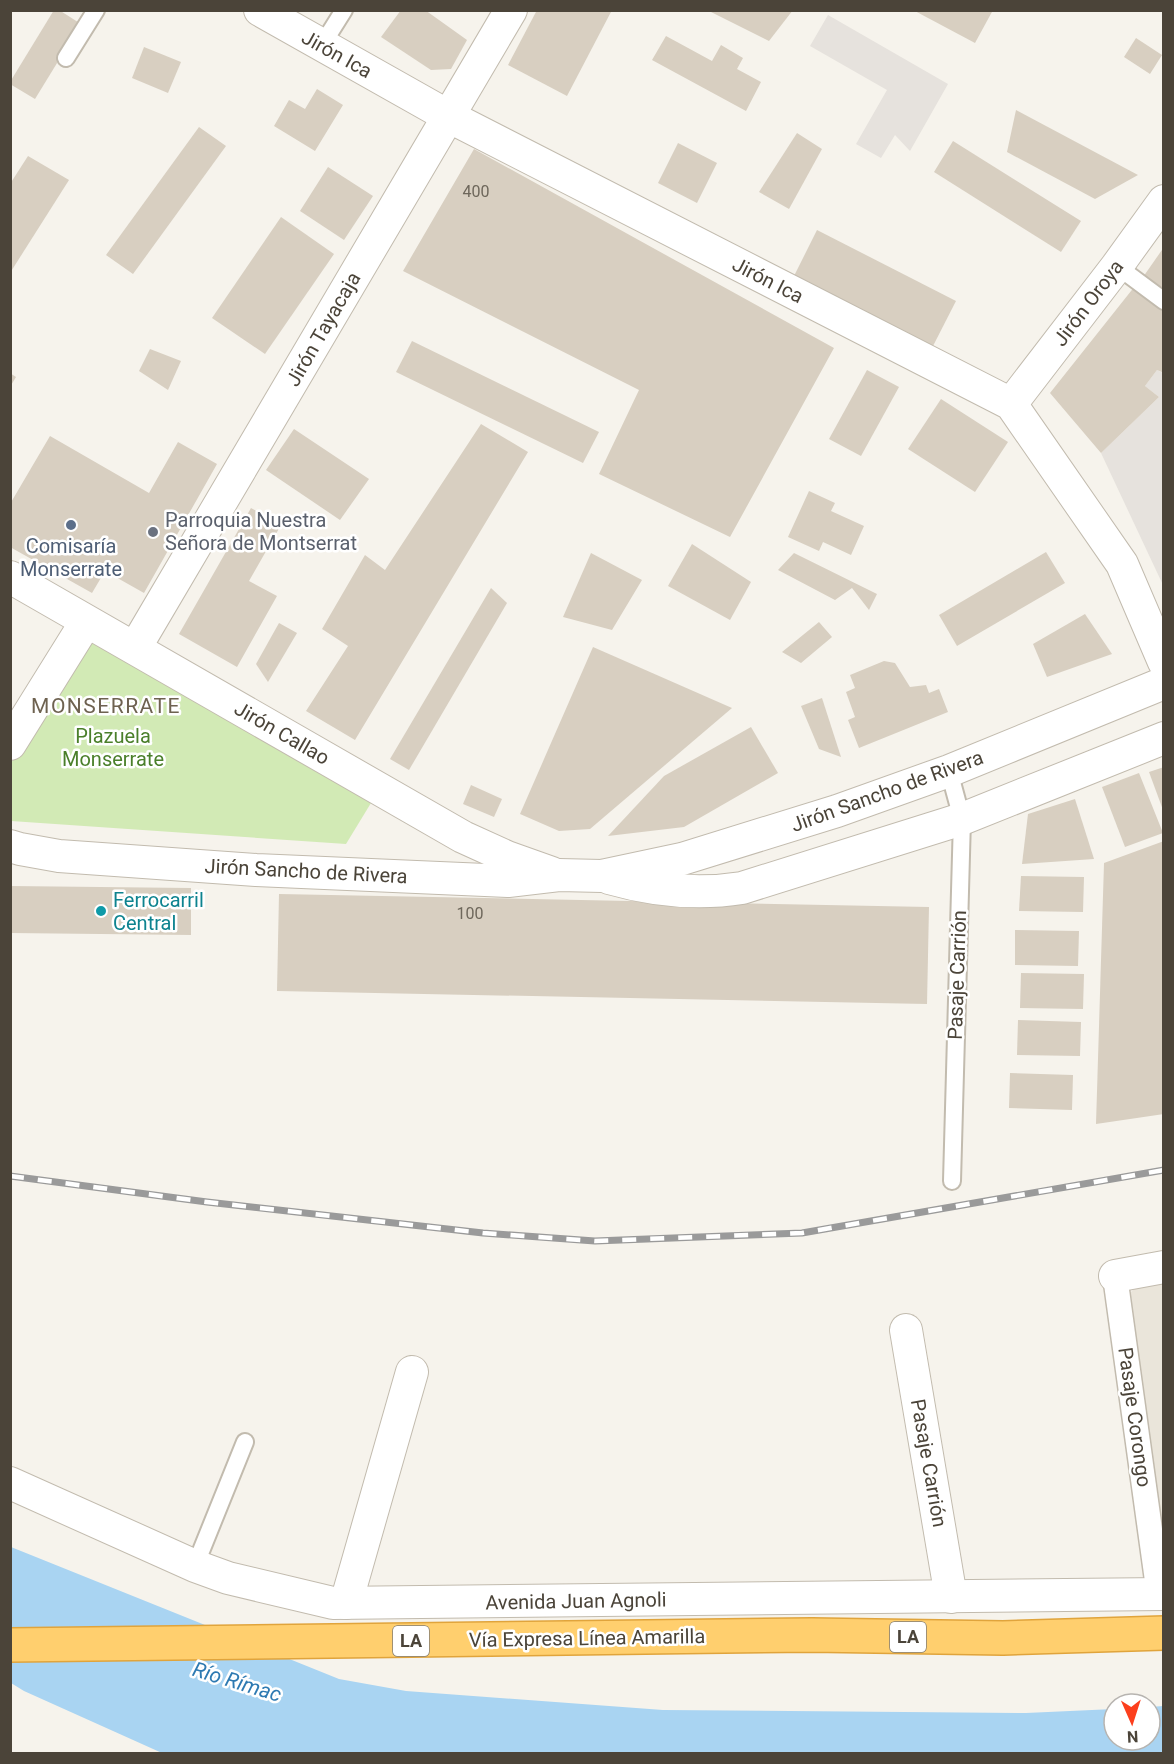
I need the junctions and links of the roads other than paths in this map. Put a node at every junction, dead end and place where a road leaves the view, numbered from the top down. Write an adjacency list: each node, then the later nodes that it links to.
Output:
1 (96, 10): 6 (lane)
2 (260, 10): 5 (street, Jirón Ica)
3 (344, 10): 5 (lane)
4 (511, 10): 7 (street, Jirón Tayacaja)
5 (322, 45): 7 (street, Jirón Ica)
6 (66, 58)
7 (448, 116): 11 (street, Jirón Ica); 14 (street, Jirón Tayacaja)
8 (1164, 201): 9 (street, Jirón Oroya)
9 (1117, 266): 10 (lane); 11 (street, Jirón Oroya)
10 (1164, 302)
11 (1011, 404): 15 (street, Jirón Ica)
12 (10, 578): 13 (street, Jirón Callao)
13 (86, 622): 14 (street, Jirón Callao); 18 (street)
14 (135, 648): 22 (street, Jirón Callao)
15 (1164, 662)
16 (1164, 683): 19 (street, Jirón Sancho de Rivera)
17 (1164, 738): 20 (street, Jirón Sancho de Rivera)
18 (10, 744)
19 (949, 771): 20 (lane, Pasaje Carrión); 23 (street, Jirón Sancho de Rivera)
20 (962, 819): 23 (street, Jirón Sancho de Rivera); 24 (lane, Pasaje Carrión)
21 (10, 846): 22 (street, Jirón Sancho de Rivera)
22 (559, 875): 23 (street, Jirón Sancho de Rivera)
23 (602, 876)
24 (952, 1181)
25 (1164, 1267): 26 (street)
26 (1115, 1276): 33 (street, Pasaje Corongo)
27 (906, 1330): 32 (street, Pasaje Carrión)
28 (412, 1372): 34 (street)
29 (245, 1442): 31 (lane)
30 (10, 1483): 31 (street, Avenida Juan Agnoli)
31 (195, 1566): 34 (street, Avenida Juan Agnoli)
32 (951, 1597): 33 (street, Avenida Juan Agnoli); 34 (street, Avenida Juan Agnoli)
33 (1162, 1602): 36 (highway)
34 (346, 1603)
35 (1164, 1633): 36 (highway, Vía Expresa Línea Amarilla / LA)
36 (1003, 1638): 37 (highway, Vía Expresa Línea Amarilla / LA)
37 (10, 1645)

